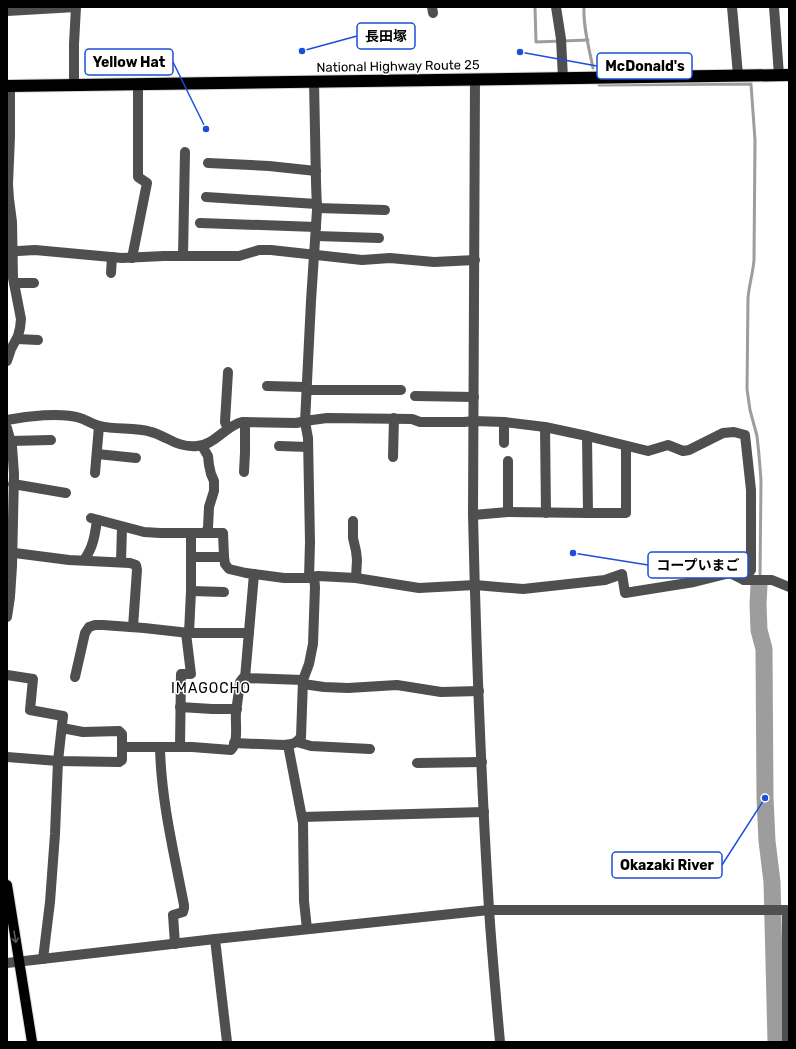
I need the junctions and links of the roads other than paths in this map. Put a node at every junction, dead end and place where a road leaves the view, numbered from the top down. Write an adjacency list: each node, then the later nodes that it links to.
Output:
1 (76, 7): 5 (street); 11 (street)
2 (556, 7): 8 (street)
3 (732, 7): 6 (street)
4 (774, 7): 7 (street)
5 (7, 11)
6 (738, 75): 7 (highway, National Highway Route 25); 8 (highway, National Highway Route 25)
7 (784, 75)
8 (563, 78): 9 (highway, National Highway Route 25)
9 (475, 80): 10 (highway, National Highway Route 25); 29 (street)
10 (314, 81): 12 (highway, National Highway Route 25); 16 (street)
11 (74, 85): 12 (highway, National Highway Route 25); 13 (highway, National Highway Route 25)
12 (138, 85): 28 (street)
13 (9, 86): 18 (street)
14 (185, 152): 26 (street)
15 (208, 163): 16 (street)
16 (316, 171): 19 (street)
17 (206, 197): 19 (street)
18 (8, 206): 24 (street)
19 (317, 206): 20 (street); 22 (street)
20 (385, 210)
21 (200, 223): 22 (street)
22 (316, 232): 23 (street); 25 (street)
23 (379, 238)
24 (10, 253): 27 (street); 32 (street)
25 (314, 254): 26 (street); 29 (street); 38 (street)
26 (183, 256): 28 (street)
27 (112, 257): 28 (street); 30 (street)
28 (132, 258)
29 (474, 260): 41 (street)
30 (111, 273)
31 (34, 283): 32 (street)
32 (14, 284): 33 (street)
33 (17, 339): 34 (street); 35 (street)
34 (38, 340)
35 (7, 361)
36 (228, 372): 51 (street)
37 (272, 383): 38 (street)
38 (306, 388): 39 (street); 46 (street)
39 (401, 390)
40 (416, 396): 41 (street)
41 (474, 397): 44 (street)
42 (394, 418): 44 (street); 46 (street); 61 (street)
43 (7, 420): 48 (street)
44 (474, 421): 47 (street); 71 (street)
45 (245, 422): 46 (street); 51 (street); 64 (street)
46 (305, 422): 59 (street)
47 (504, 422): 49 (street); 55 (street)
48 (99, 426): 56 (street); 60 (street)
49 (545, 427): 52 (street); 69 (street)
50 (7, 428): 54 (street)
51 (228, 429): 56 (street)
52 (587, 436): 58 (street); 70 (street)
53 (51, 440): 54 (street)
54 (11, 441): 66 (street)
55 (504, 442)
56 (202, 446): 75 (street)
57 (279, 446): 59 (street)
58 (626, 446): 70 (street); 84 (street)
59 (308, 447): 82 (street)
60 (97, 454): 62 (street); 65 (street)
61 (393, 457)
62 (136, 458)
63 (508, 461): 68 (street)
64 (244, 472)
65 (95, 473)
66 (11, 478): 67 (street); 76 (street)
67 (66, 493)
68 (508, 512): 69 (street); 71 (street)
69 (546, 513): 70 (street)
70 (588, 513)
71 (473, 515): 85 (street)
72 (355, 526): 83 (street)
73 (122, 527): 74 (street); 79 (street); 80 (street)
74 (191, 533): 75 (street); 77 (street)
75 (205, 533): 78 (street)
76 (10, 552): 79 (street); 89 (street)
77 (192, 557): 78 (street); 87 (street)
78 (224, 558): 81 (street)
79 (84, 560): 80 (street)
80 (122, 562): 90 (street)
81 (254, 574): 82 (street); 92 (street)
82 (312, 577): 83 (street); 96 (street)
83 (356, 578): 85 (street)
84 (746, 580): 85 (street); 86 (street)
85 (475, 585): 97 (street)
86 (789, 587)
87 (191, 591): 88 (street); 91 (street)
88 (224, 592)
89 (7, 617)
90 (133, 627): 91 (street); 94 (street)
91 (187, 633): 92 (street); 98 (street)
92 (249, 633): 95 (street)
93 (7, 675): 100 (street)
94 (75, 677)
95 (245, 678): 96 (street); 99 (street)
96 (303, 682): 97 (street); 102 (street)
97 (479, 691): 109 (street)
98 (180, 706): 99 (street); 105 (street)
99 (237, 709): 101 (street)
100 (62, 728): 103 (street); 108 (street)
101 (234, 743): 102 (street); 105 (street)
102 (292, 743): 106 (street); 112 (street)
103 (122, 747): 104 (street); 108 (street)
104 (160, 747): 105 (street); 118 (street)
105 (180, 747)
106 (370, 749)
107 (7, 757): 108 (street)
108 (58, 762): 119 (street)
109 (482, 762): 110 (street); 111 (street)
110 (416, 763)
111 (484, 812): 112 (street); 114 (street)
112 (302, 817): 116 (street)
113 (7, 885): 120 (main road, one-way to 120)
114 (490, 910): 115 (street); 116 (street); 124 (street)
115 (786, 910): 125 (street)
116 (307, 929): 117 (street)
117 (215, 939): 118 (street); 123 (street)
118 (175, 944): 119 (street)
119 (43, 959): 120 (street)
120 (19, 962): 121 (street); 122 (main road)
121 (7, 963)
122 (32, 1042)
123 (227, 1042)
124 (500, 1042)
125 (787, 1042)

